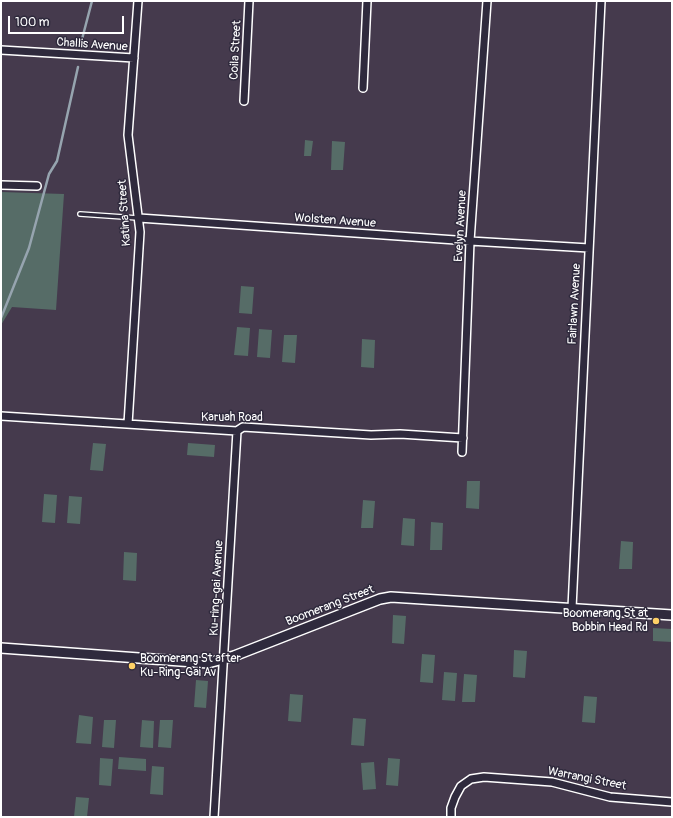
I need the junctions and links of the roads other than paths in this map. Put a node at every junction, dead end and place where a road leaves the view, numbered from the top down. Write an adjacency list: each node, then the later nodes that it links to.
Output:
1 (138, 1): 7 (street, Katina Street)
2 (249, 1): 9 (street, Coila Street)
3 (367, 1): 8 (street)
4 (487, 1): 14 (street, Evelyn Avenue)
5 (600, 1): 15 (street, Fairlawn Avenue)
6 (1, 50): 7 (street, Challis Avenue)
7 (134, 58): 13 (street, Katina Street)
8 (363, 88)
9 (244, 100)
10 (1, 185): 11 (street)
11 (37, 186)
12 (80, 214): 13 (lane, Wolsten Avenue)
13 (139, 218): 14 (street, Wolsten Avenue); 17 (street, Katina Street)
14 (470, 241): 15 (street, Wolsten Avenue); 19 (street, Evelyn Avenue)
15 (589, 248): 21 (street, Fairlawn Avenue)
16 (1, 416): 17 (street, Karuah Road)
17 (128, 424): 18 (street, Karuah Road)
18 (237, 431): 19 (street, Karuah Road); 24 (street, Ku-ring-gai Avenue)
19 (463, 438): 20 (street, Evelyn Avenue)
20 (462, 452)
21 (572, 608): 22 (street, Boomerang Street); 24 (street, Boomerang Street)
22 (672, 615)
23 (1, 648): 24 (street, Boomerang Street)
24 (223, 659): 26 (street, Ku-ring-gai Avenue)
25 (672, 802): 27 (street, Warrangi Street)
26 (214, 817)
27 (451, 817)

